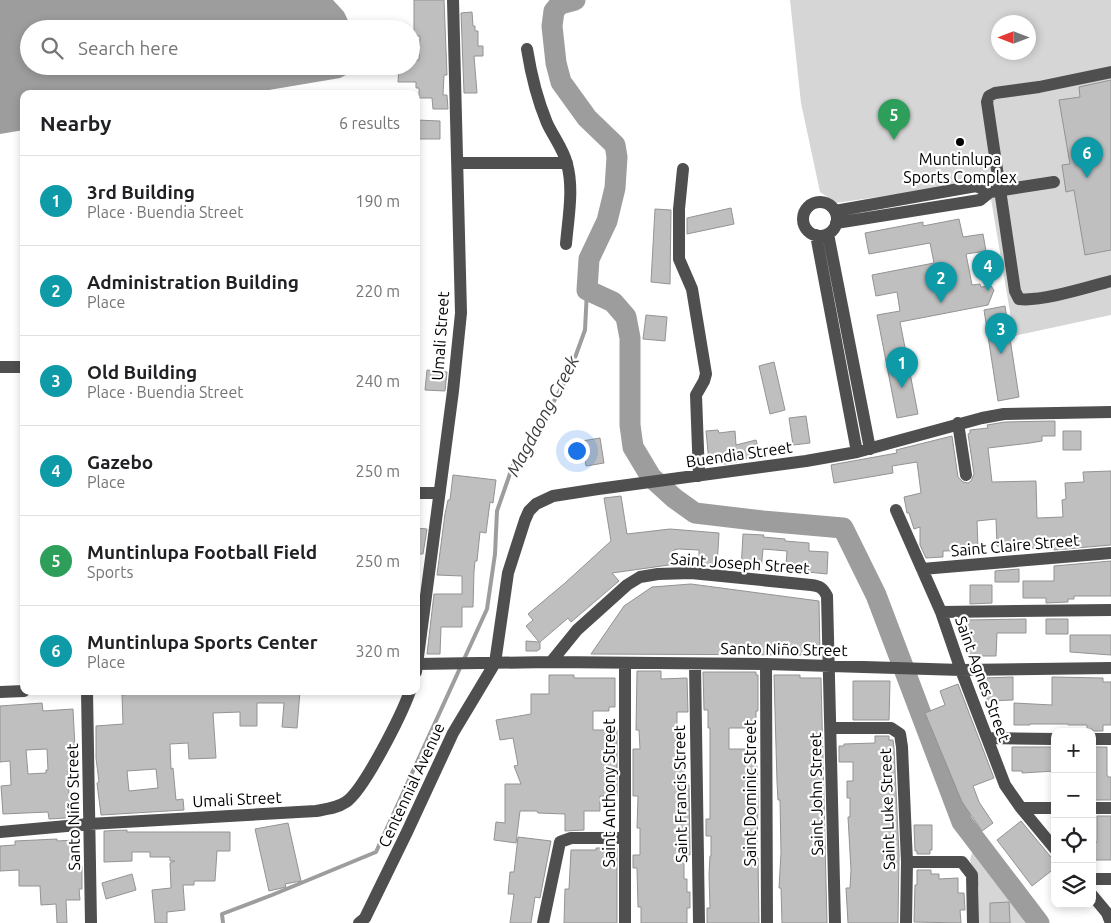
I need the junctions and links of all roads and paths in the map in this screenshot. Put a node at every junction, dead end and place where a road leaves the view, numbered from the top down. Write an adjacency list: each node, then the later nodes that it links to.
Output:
1 (453, 0): 4 (street, Umali Street)
2 (527, 49): 5 (street)
3 (1111, 72): 8 (street)
4 (457, 163): 5 (street); 21 (street, Umali Street)
5 (567, 163): 9 (street)
6 (683, 169): 19 (street)
7 (1054, 182): 8 (street)
8 (995, 192): 10 (street); 11 (street)
9 (566, 244)
10 (1111, 281)
11 (843, 342): 16 (street); 17 (street)
12 (0, 367): 13 (street)
13 (20, 367)
14 (1111, 412): 15 (street, Buendia Street)
15 (958, 423): 16 (street, Buendia Street); 18 (street)
16 (870, 449): 17 (street, Buendia Street)
17 (857, 452): 19 (street, Buendia Street)
18 (966, 475)
19 (699, 476): 29 (street, Buendia Street)
20 (420, 493): 21 (street)
21 (439, 493): 27 (street, Umali Street)
22 (896, 510): 24 (street, Saint Agnes Street)
23 (1111, 553): 24 (street, Saint Claire Street)
24 (922, 569): 26 (street, Saint Agnes Street)
25 (1111, 610): 26 (street)
26 (941, 612): 36 (street, Saint Agnes Street)
27 (420, 643)
28 (551, 662): 29 (street, Santo Niño Street); 30 (street, Santo Niño Street); 33 (street, Saint Joseph Street)
29 (489, 663): 34 (street, Santo Niño Street); 59 (street, Centennial Avenue)
30 (625, 663): 31 (street, Santo Niño Street); 52 (street, Saint Anthony Street)
31 (694, 664): 32 (street, Santo Niño Street); 62 (street, Saint Francis Street)
32 (766, 664): 33 (street, Santo Niño Street); 63 (street, Saint Dominic Street)
33 (829, 665): 36 (street, Santo Niño Street); 41 (street, Saint John Street)
34 (420, 666)
35 (1111, 668): 36 (street, Santo Niño Street)
36 (961, 670): 42 (street, Saint Agnes Street)
37 (20, 691): 38 (street)
38 (0, 692)
39 (87, 695): 50 (street, Santo Niño Street)
40 (408, 695): 50 (street, Umali Street)
41 (831, 728): 54 (street, Saint Luke Street); 64 (street, Saint John Street)
42 (987, 738): 43 (street); 46 (street, Saint Agnes Street)
43 (1051, 739)
44 (1096, 739): 45 (street)
45 (1111, 739)
46 (1021, 808): 47 (street); 53 (street, Saint Agnes Street)
47 (1051, 808)
48 (1096, 808): 49 (street)
49 (1111, 808)
50 (89, 824): 51 (street, Umali Street); 58 (street, Santo Niño Street)
51 (0, 832)
52 (624, 838): 60 (street); 61 (street, Saint Anthony Street)
53 (1051, 844)
54 (907, 862): 65 (street, Saint Luke Street); 66 (street)
55 (1096, 879): 56 (street)
56 (1111, 879)
57 (1096, 900): 67 (street)
58 (91, 923)
59 (360, 923)
60 (543, 923)
61 (625, 923)
62 (699, 923)
63 (767, 923)
64 (835, 923)
65 (906, 923)
66 (973, 923)
67 (1111, 923)

